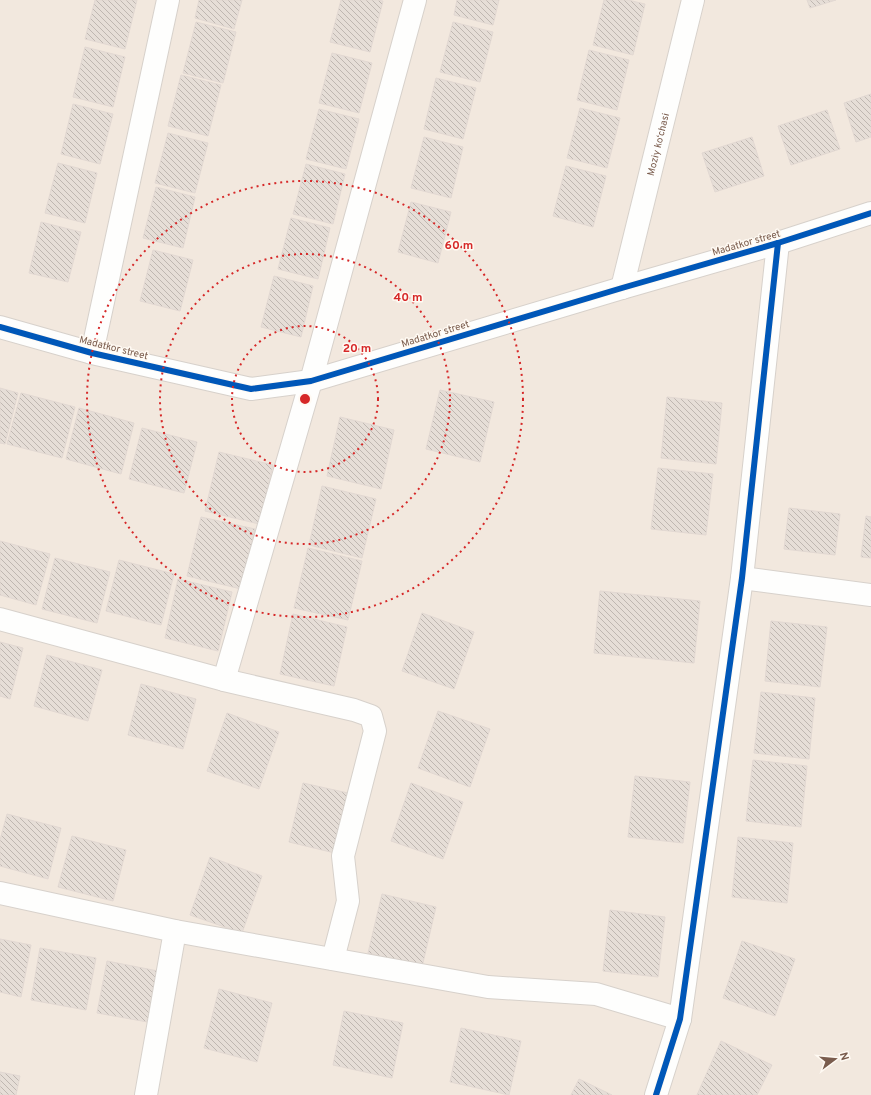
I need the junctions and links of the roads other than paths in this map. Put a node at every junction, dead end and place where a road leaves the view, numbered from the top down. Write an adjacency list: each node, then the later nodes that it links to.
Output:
1 (168, 0): 8 (street)
2 (415, 0): 9 (street)
3 (693, 0): 6 (street, Moziy ko‘chasi)
4 (871, 213): 5 (street, Madatkor street)
5 (778, 243): 6 (street, Madatkor street); 10 (street)
6 (622, 288): 9 (street, Madatkor street)
7 (0, 327): 8 (street, Madatkor street)
8 (92, 353): 9 (street, Madatkor street)
9 (311, 381): 13 (street)
10 (742, 578): 11 (street); 17 (street)
11 (871, 595)
12 (0, 619): 13 (street)
13 (224, 680): 16 (street)
14 (0, 893): 15 (street)
15 (175, 931): 16 (street); 18 (street)
16 (332, 959): 17 (street)
17 (680, 1018): 19 (street)
18 (146, 1095)
19 (656, 1095)

